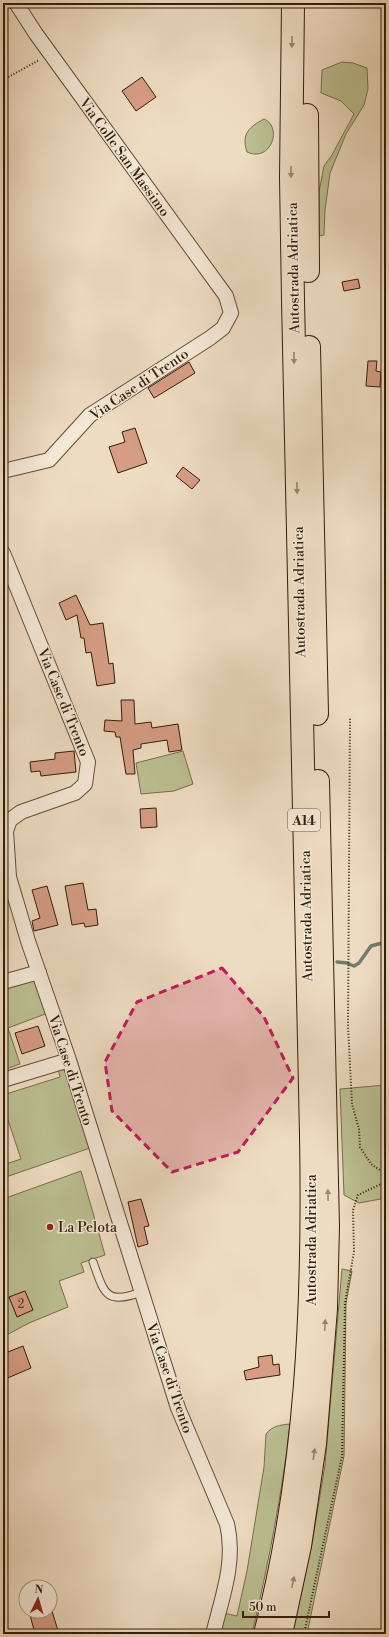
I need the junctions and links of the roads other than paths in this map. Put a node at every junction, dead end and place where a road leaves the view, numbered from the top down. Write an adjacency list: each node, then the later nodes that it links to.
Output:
1 (16, 3): 4 (street, Via Colle San Massimo)
2 (293, 3): 15 (highway, Autostrada Adriatica / A14, one-way to 15)
3 (308, 3): 16 (highway, Autostrada Adriatica / A14, one-way to 3)
4 (230, 313): 5 (street, Via Case di Trento)
5 (3, 471)
6 (3, 553): 7 (street, Via Case di Trento)
7 (6, 878): 8 (street, Via Case di Trento)
8 (39, 972): 9 (street); 10 (street, Via Case di Trento)
9 (3, 982)
10 (69, 1060): 11 (street); 13 (street, Via Case di Trento)
11 (3, 1080)
12 (93, 1262): 13 (lane)
13 (141, 1292): 14 (street, Via Case di Trento)
14 (213, 1634)
15 (265, 1634)
16 (281, 1634)

